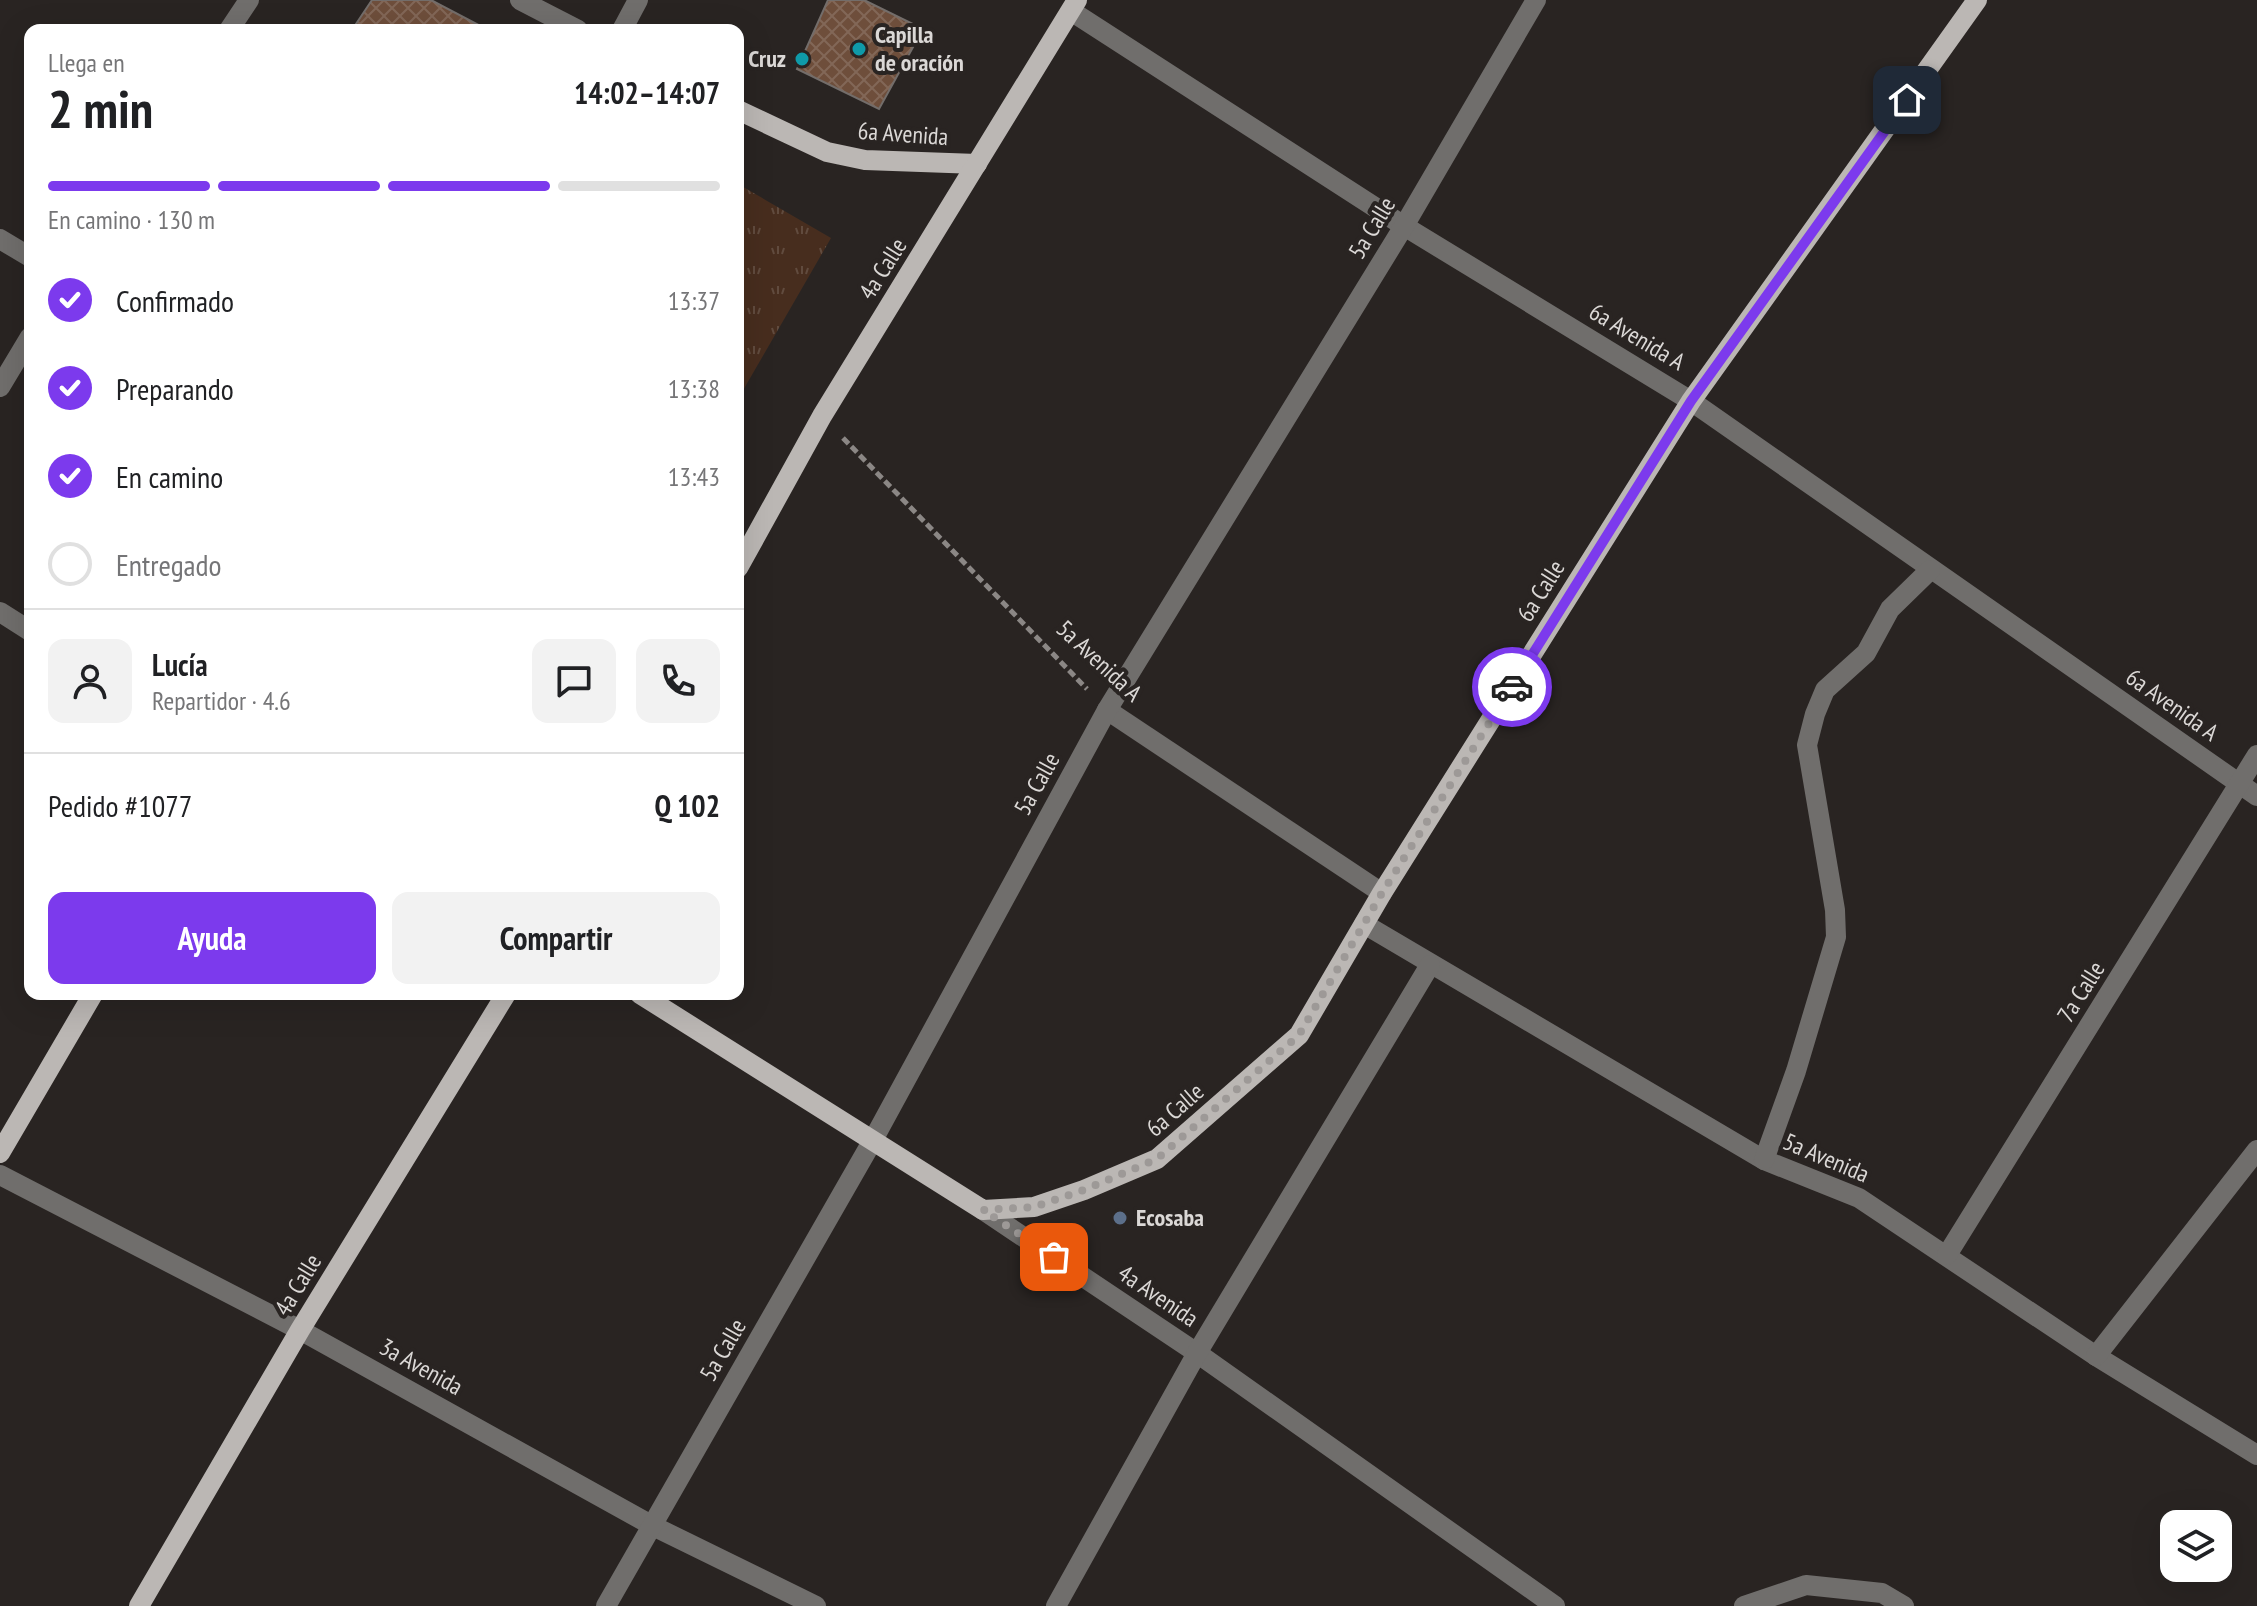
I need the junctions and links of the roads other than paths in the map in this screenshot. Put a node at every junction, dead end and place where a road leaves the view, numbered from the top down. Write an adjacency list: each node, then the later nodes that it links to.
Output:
1 (249, 0): 7 (street)
2 (520, 0): 8 (street)
3 (638, 0): 9 (street)
4 (1536, 0): 12 (street, 5a Calle)
5 (1977, 0): 17 (main road, 6a Calle)
6 (1074, 6): 11 (main road, 4a Calle); 12 (street, 6a Avenida A)
7 (233, 24)
8 (566, 24)
9 (625, 24)
10 (744, 113): 11 (main road, 6a Avenida)
11 (977, 164): 18 (main road, 4a Calle)
12 (1404, 226): 17 (street, 6a Avenida A); 22 (street, 5a Calle)
13 (0, 239): 14 (street)
14 (24, 253)
15 (24, 347): 16 (street)
16 (0, 387)
17 (1691, 401): 19 (street, 6a Avenida A); 25 (main road, 6a Calle)
18 (744, 557)
19 (1930, 570): 24 (street, 6a Avenida A); 34 (street)
20 (0, 612): 21 (street)
21 (24, 627)
22 (1107, 710): 25 (street, 5a Avenida A); 31 (street, 5a Calle)
23 (2257, 755): 24 (street, 7a Calle)
24 (2249, 790): 37 (street, 7a Calle)
25 (1382, 893): 26 (main road, 6a Calle)
26 (1364, 924): 27 (street, 5a Avenida); 36 (main road, 6a Calle)
27 (1430, 965): 34 (street, 5a Avenida); 39 (street)
28 (89, 1000): 33 (main road)
29 (502, 1000): 38 (main road, 4a Calle)
30 (650, 1000): 31 (main road, 4a Avenida)
31 (873, 1140): 36 (main road, 4a Avenida); 42 (street, 5a Calle)
32 (2257, 1150): 40 (street)
33 (0, 1153)
34 (1764, 1160): 37 (street, 5a Avenida)
35 (0, 1175): 38 (street, 3a Avenida)
36 (983, 1210): 39 (street, 4a Avenida)
37 (1947, 1255): 40 (street, 5a Avenida)
38 (300, 1330): 42 (street, 3a Avenida); 43 (main road, 4a Calle)
39 (1197, 1353): 46 (street); 47 (street, 4a Avenida)
40 (2096, 1356): 41 (street, 5a Avenida)
41 (2257, 1455)
42 (653, 1526): 44 (street, 5a Calle); 45 (street, 3a Avenida)
43 (139, 1606)
44 (606, 1606)
45 (816, 1606)
46 (1056, 1606)
47 (1555, 1606)
48 (1744, 1606): 49 (street)
49 (1904, 1606)

